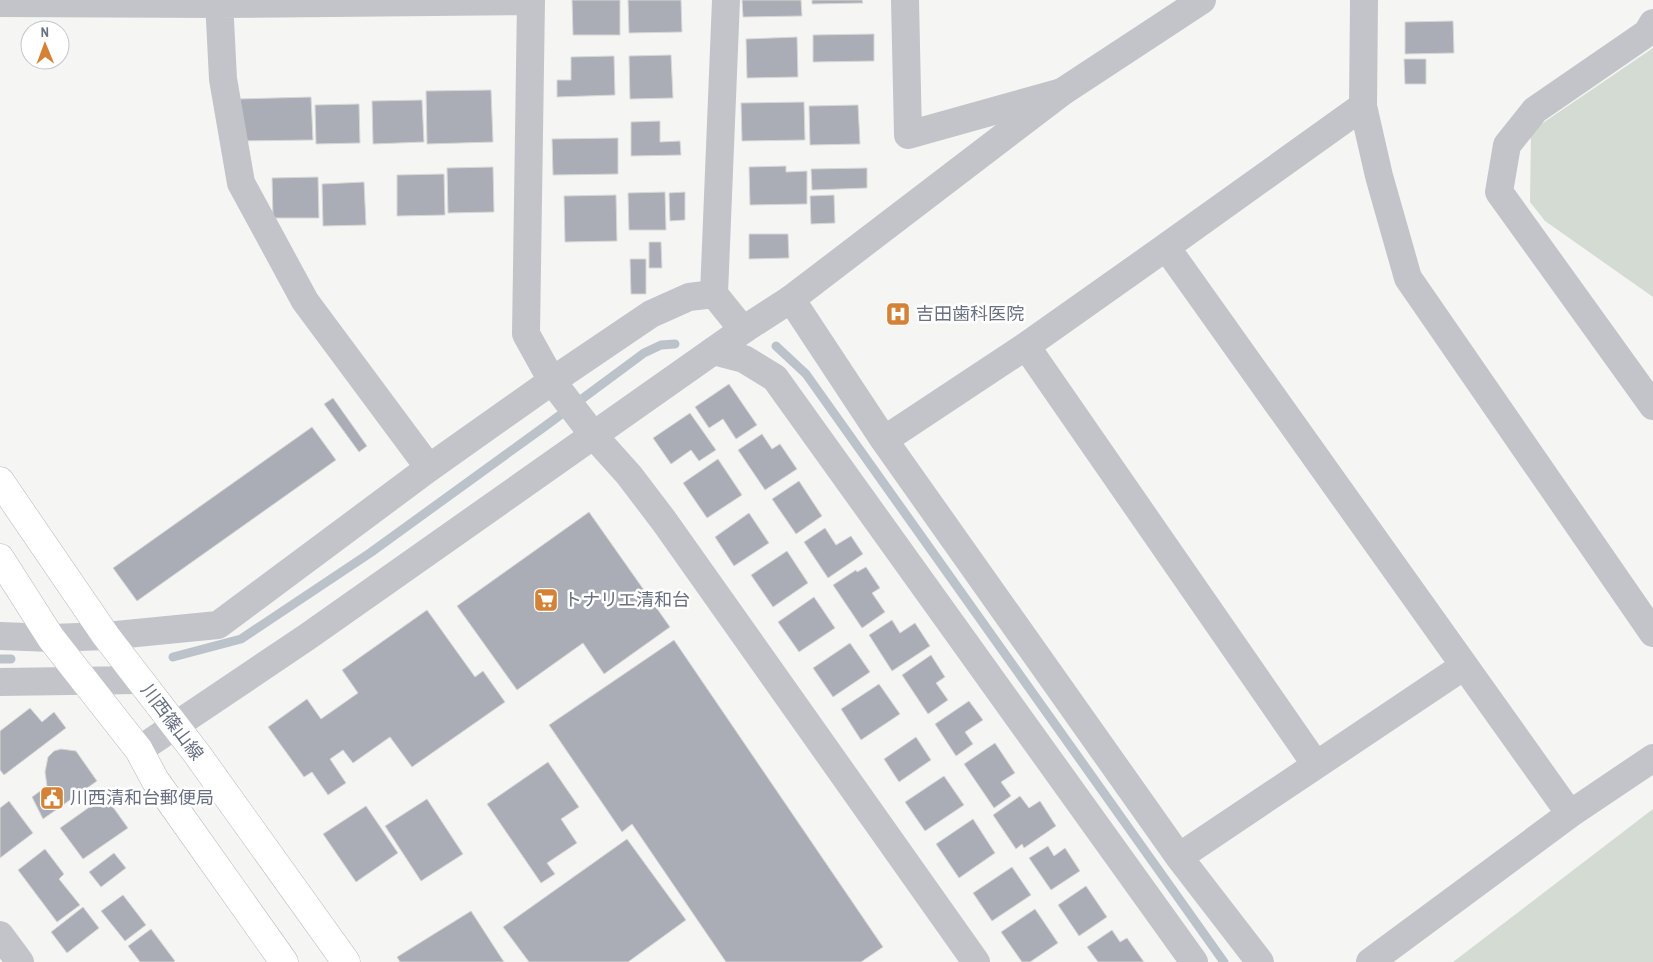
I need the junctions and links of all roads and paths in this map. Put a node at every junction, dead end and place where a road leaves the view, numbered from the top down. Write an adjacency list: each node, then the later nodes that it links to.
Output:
1 (726, 0): 12 (street)
2 (905, 0): 9 (street)
3 (1202, 0): 9 (street)
4 (1364, 0): 10 (street)
5 (531, 1): 6 (street); 17 (street)
6 (219, 2): 7 (street); 21 (street)
7 (0, 3)
8 (1653, 23): 18 (street)
9 (1062, 92): 13 (street)
10 (1364, 106): 11 (street); 24 (street)
11 (1166, 248): 15 (street); 28 (street)
12 (714, 294): 14 (street); 17 (street)
13 (791, 299): 14 (street); 20 (street)
14 (743, 330): 16 (street)
15 (1026, 346): 20 (street); 35 (street)
16 (712, 351): 19 (street); 43 (street)
17 (556, 386): 19 (street); 21 (street)
18 (1653, 406)
19 (588, 428): 32 (street); 42 (street)
20 (884, 440): 37 (street)
21 (429, 468): 26 (street)
22 (0, 481): 26 (main road, 川西篠山線)
23 (0, 558): 27 (main road)
24 (1653, 633)
25 (0, 636): 27 (street)
26 (106, 636): 27 (street); 29 (main road, 川西篠山線)
27 (52, 638): 30 (main road)
28 (1464, 666): 35 (street); 36 (street)
29 (139, 680): 30 (street); 32 (main road, 川西篠山線)
30 (85, 681): 31 (street); 33 (main road)
31 (0, 682)
32 (175, 726): 33 (street); 41 (main road, 川西篠山線)
33 (139, 750): 40 (main road)
34 (1653, 758): 36 (street)
35 (1316, 765): 37 (street)
36 (1570, 814): 45 (street)
37 (1179, 857): 44 (street)
38 (0, 934): 39 (street)
39 (20, 962)
40 (284, 962)
41 (346, 962)
42 (976, 962)
43 (1194, 962)
44 (1260, 962)
45 (1370, 962)

